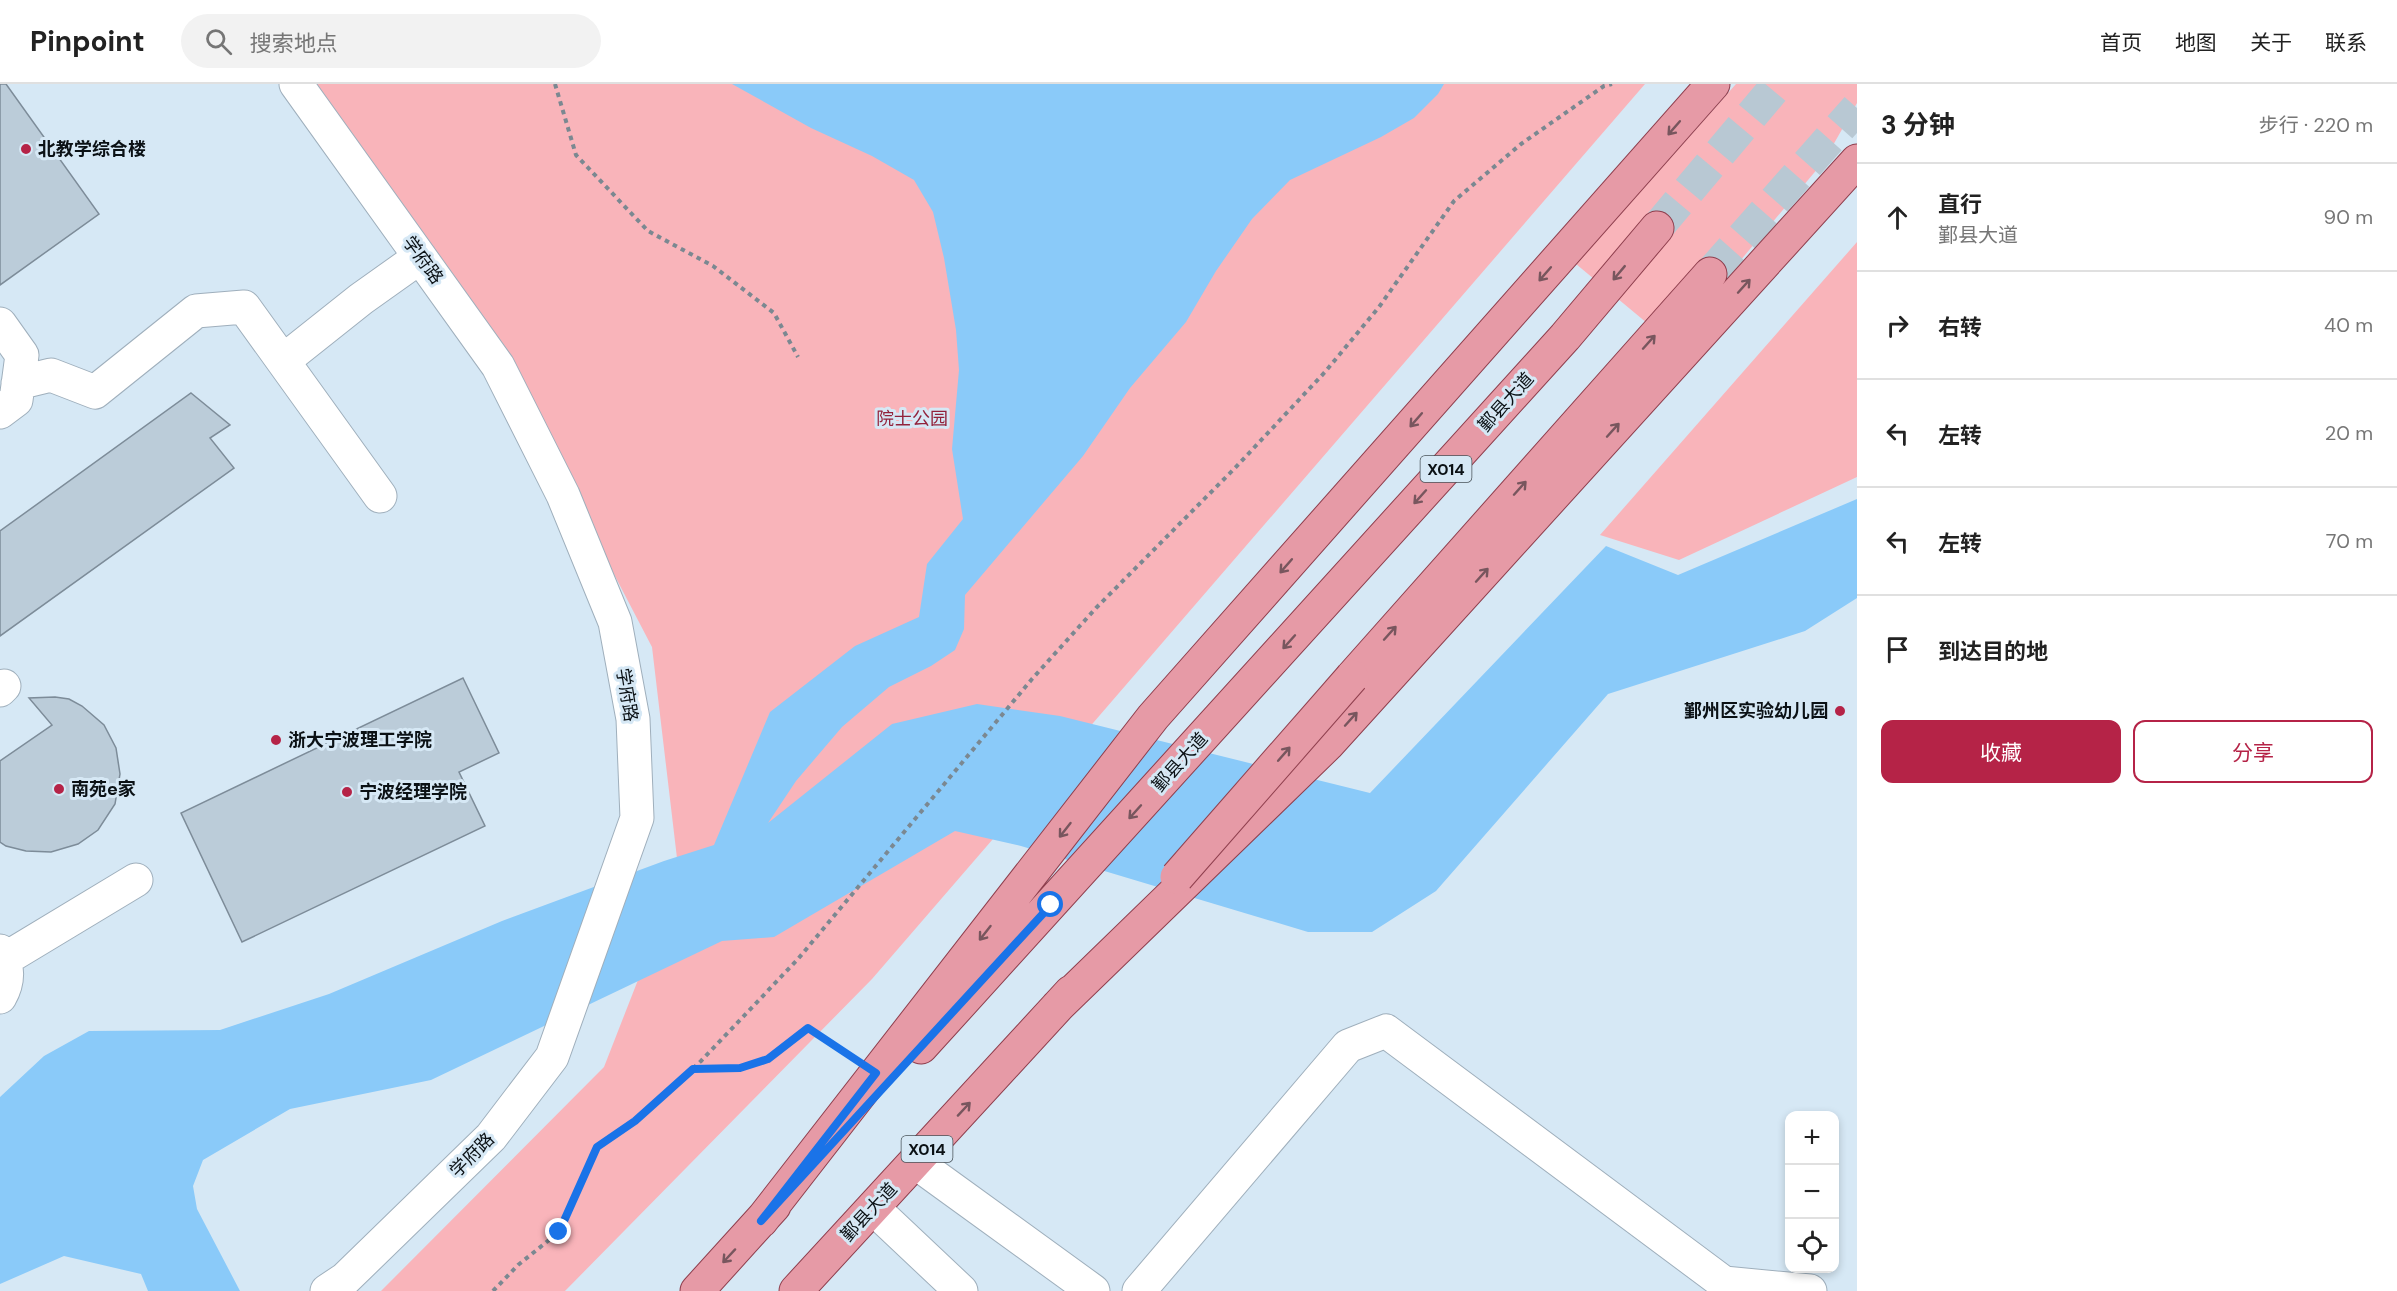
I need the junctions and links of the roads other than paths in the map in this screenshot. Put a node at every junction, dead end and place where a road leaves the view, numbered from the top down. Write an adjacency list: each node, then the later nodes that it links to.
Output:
1 (296, 84): 5 (street, 学府路)
2 (1713, 84): 18 (main road, one-way to 18)
3 (1857, 161): 13 (main road, one-way to 3)
4 (1657, 228): 18 (main road, 鄞县大道 / X014, one-way to 18)
5 (420, 257): 8 (street); 19 (street, 学府路)
6 (1710, 274): 13 (main road, 鄞县大道 / X014, one-way to 6, bridge)
7 (0, 324): 9 (street)
8 (283, 361): 9 (street); 11 (street)
9 (18, 383): 10 (street)
10 (0, 412)
11 (381, 496)
12 (136, 880): 14 (street)
13 (1171, 889): 16 (main road, 鄞县大道 / X014, one-way to 13)
14 (2, 955): 15 (street)
15 (0, 996)
16 (915, 1162): 17 (main road, 鄞县大道 / X014); 23 (street)
17 (873, 1208): 21 (main road, 鄞县大道 / X014); 22 (street)
18 (761, 1221): 20 (main road, 鄞县大道, one-way to 20)
19 (327, 1291)
20 (696, 1291)
21 (796, 1291)
22 (961, 1291)
23 (1093, 1291)
24 (1139, 1291): 25 (street)
25 (1810, 1291)

